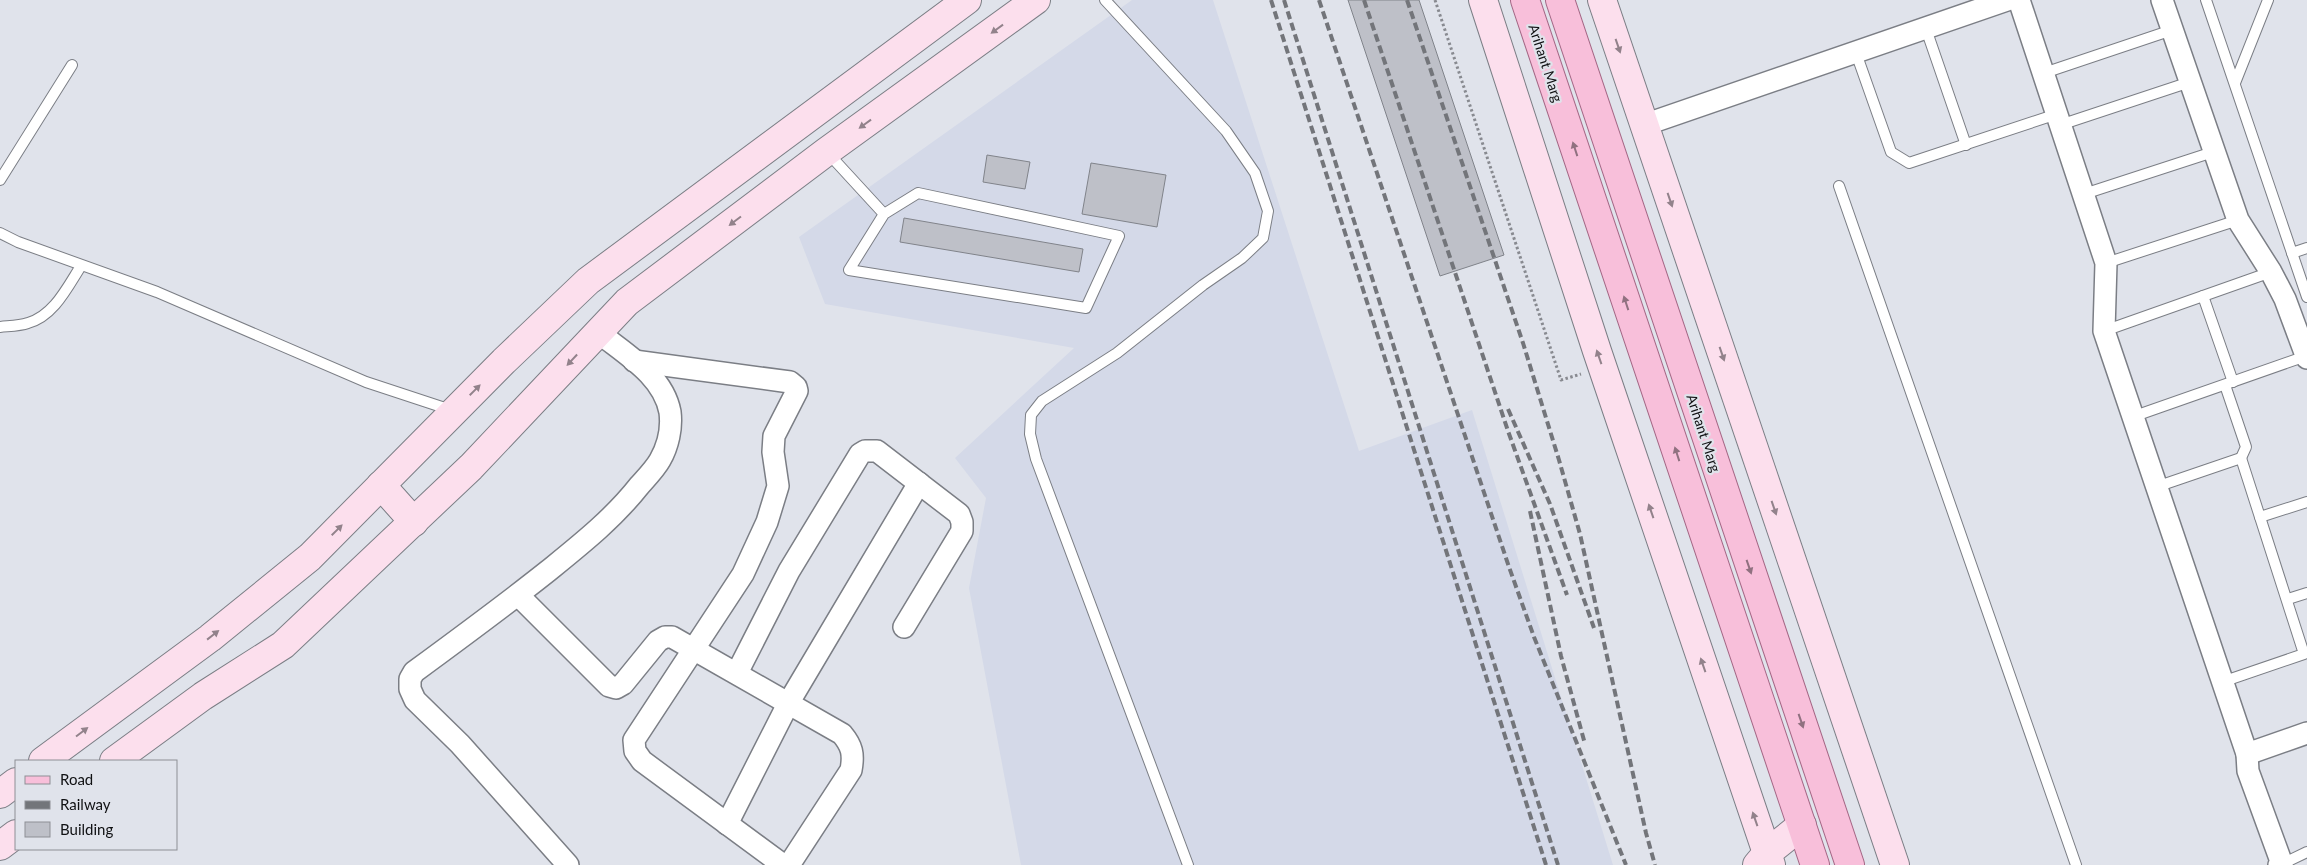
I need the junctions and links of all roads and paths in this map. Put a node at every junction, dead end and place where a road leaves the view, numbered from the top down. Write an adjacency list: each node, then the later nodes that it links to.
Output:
1 (967, 0): 47 (street, one-way to 1)
2 (1036, 0): 24 (street, one-way to 24)
3 (1105, 0): 82 (lane)
4 (1435, 0): 44 (path)
5 (1483, 0): 44 (street, one-way to 5)
6 (1525, 0): 48 (main road, Arihant Marg, one-way to 6)
7 (1560, 0): 46 (main road, Arihant Marg)
8 (1602, 0): 22 (street, one-way to 22)
9 (2007, 0): 14 (street)
10 (2019, 0): 18 (street)
11 (2162, 0): 15 (street)
12 (2206, 0): 20 (lane)
13 (2268, 0): 20 (lane)
14 (1926, 28): 16 (street); 23 (lane)
15 (2172, 30): 18 (lane); 19 (street)
16 (1856, 53): 22 (street); 23 (lane)
17 (72, 65): 26 (lane)
18 (2044, 73): 21 (street)
19 (2190, 82): 21 (lane); 25 (street)
20 (2235, 83): 33 (lane)
21 (2059, 120): 23 (lane); 28 (street)
22 (1644, 125): 85 (street, one-way to 85)
23 (1966, 145)
24 (826, 152): 29 (lane); 41 (street, one-way to 41)
25 (2213, 152): 28 (lane); 30 (street)
26 (0, 180)
27 (1839, 186): 86 (lane)
28 (2084, 194): 34 (street)
29 (884, 214): 29 (lane)
30 (2238, 220): 34 (lane); 36 (street)
31 (0, 233): 35 (lane)
32 (2307, 248): 33 (lane)
33 (2292, 253): 38 (lane)
34 (2106, 263): 40 (street)
35 (81, 266): 39 (lane); 47 (lane)
36 (2272, 272): 37 (lane); 42 (street)
37 (2203, 296): 40 (lane); 45 (lane)
38 (2307, 297)
39 (0, 327)
40 (2104, 331): 49 (street)
41 (598, 332): 43 (street); 56 (street, one-way to 56)
42 (2307, 357): 45 (lane)
43 (634, 361): 58 (street); 61 (street)
44 (1602, 368): 77 (street, one-way to 44)
45 (2229, 383): 49 (lane); 50 (lane)
46 (1694, 405): 48 (main road); 84 (main road, Arihant Marg, one-way to 84)
47 (454, 411): 52 (street)
48 (1664, 416): 73 (main road, Arihant Marg, one-way to 48)
49 (2132, 417): 53 (street)
50 (2241, 458): 53 (lane); 55 (lane)
51 (919, 483): 60 (street); 63 (street); 65 (street)
52 (381, 485): 56 (street); 68 (street, one-way to 52)
53 (2156, 488): 64 (street)
54 (2307, 502): 55 (lane)
55 (2260, 517): 59 (lane)
56 (414, 522): 69 (street)
57 (2307, 593): 59 (lane)
58 (518, 595): 61 (street); 79 (street)
59 (2288, 599): 62 (lane)
60 (904, 627)
61 (694, 648): 63 (street); 72 (street)
62 (2306, 655): 64 (lane)
63 (737, 673): 65 (street)
64 (2222, 682): 67 (street)
65 (789, 702): 72 (street); 81 (street)
66 (2307, 733): 67 (street)
67 (2247, 754): 78 (street)
68 (44, 760)
69 (115, 760)
70 (15, 783): 71 (street)
71 (0, 794)
72 (727, 824): 80 (street)
73 (1802, 825): 77 (street); 83 (main road, Arihant Marg)
74 (15, 835): 75 (street)
75 (0, 846)
76 (2307, 852): 78 (lane)
77 (1765, 861)
78 (2281, 864)
79 (568, 865)
80 (783, 865)
81 (789, 865)
82 (1188, 865)
83 (1815, 865)
84 (1850, 865)
85 (1895, 865)
86 (2076, 865)

